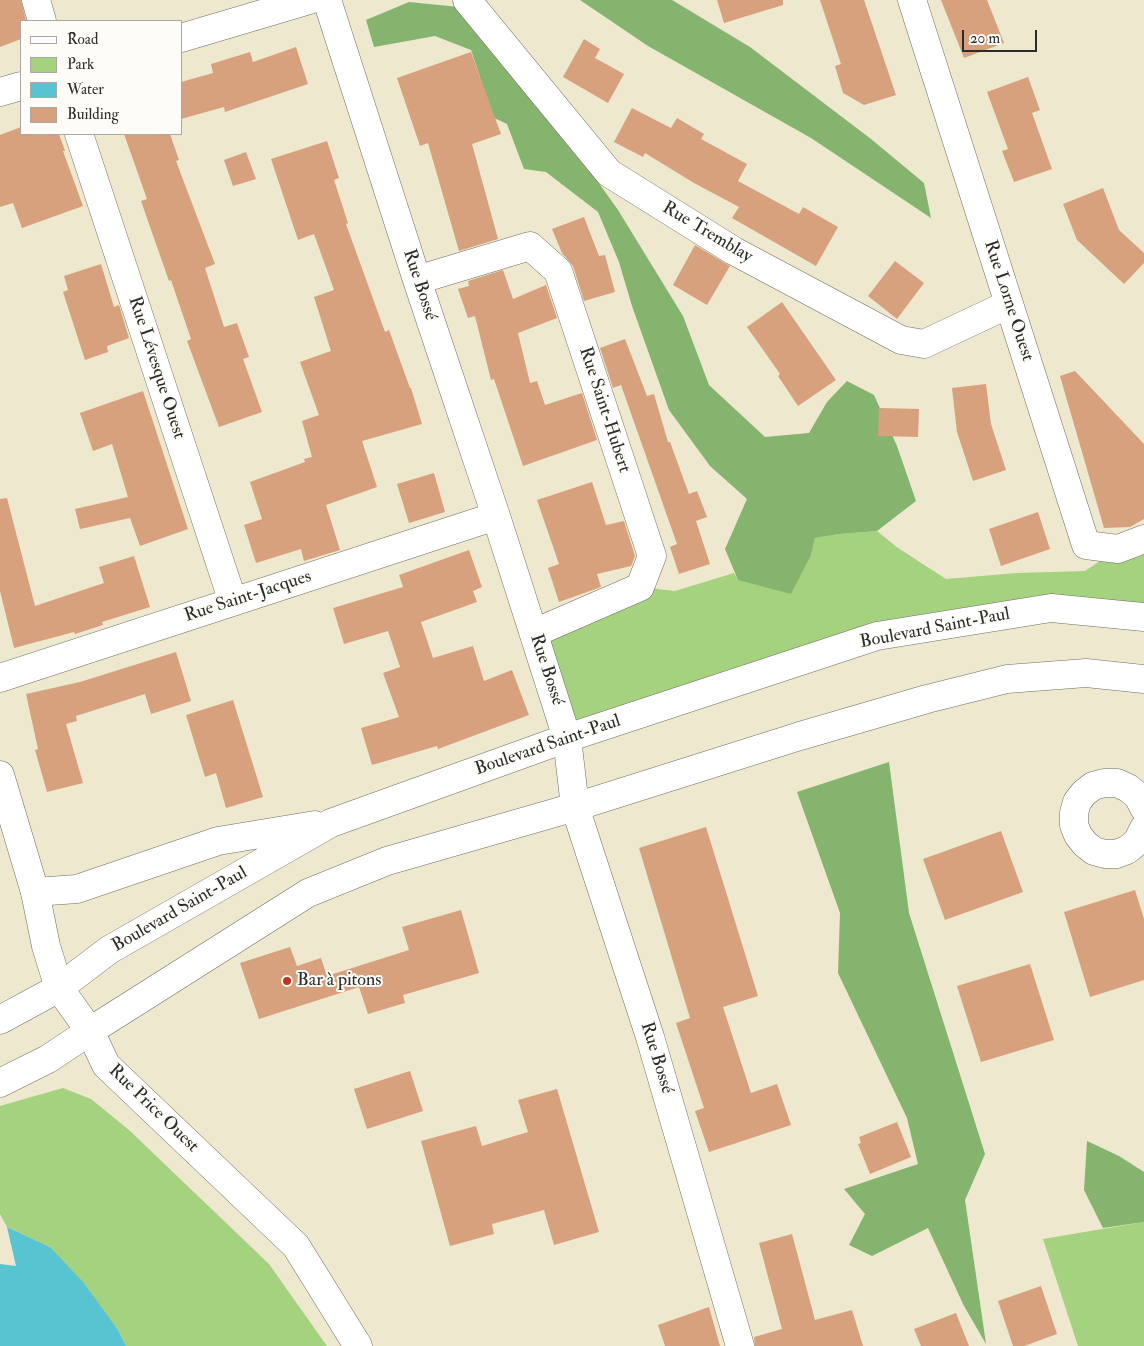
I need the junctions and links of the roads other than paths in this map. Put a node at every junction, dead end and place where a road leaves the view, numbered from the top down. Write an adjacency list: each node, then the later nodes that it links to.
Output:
1 (36, 0): 6 (street)
2 (309, 0): 7 (street)
3 (327, 0): 11 (street, Rue Bossé)
4 (467, 0): 12 (street, Rue Tremblay)
5 (912, 0): 12 (street, Rue Lorne Ouest)
6 (42, 20)
7 (182, 38)
8 (20, 86): 9 (street)
9 (0, 92)
10 (79, 135): 15 (street, Rue Lévesque Ouest)
11 (417, 280): 13 (street, Rue Bossé); 17 (street, Rue Saint-Hubert)
12 (1009, 304): 14 (street, Rue Lorne Ouest)
13 (496, 516): 15 (street, Rue Saint-Jacques); 17 (street, Rue Bossé)
14 (1144, 539)
15 (233, 602): 18 (street, Rue Saint-Jacques)
16 (1144, 617): 20 (street, Boulevard Saint-Paul)
17 (534, 633): 20 (street, Rue Bossé)
18 (0, 678)
19 (1144, 679): 22 (street)
20 (567, 738): 22 (street, Rue Bossé); 24 (street, Boulevard Saint-Paul)
21 (0, 775): 26 (street, Rue Price Ouest)
22 (575, 807): 29 (street); 32 (street, Rue Bossé)
23 (1144, 808): 25 (street)
24 (331, 823): 26 (street); 27 (street, Boulevard Saint-Paul)
25 (1144, 831)
26 (35, 892): 27 (street, Rue Price Ouest)
27 (59, 988): 28 (street, Boulevard Saint-Paul); 29 (street, Rue Price Ouest)
28 (0, 1020)
29 (90, 1031): 30 (street); 31 (street, Rue Price Ouest)
30 (0, 1083)
31 (358, 1346)
32 (740, 1346)

